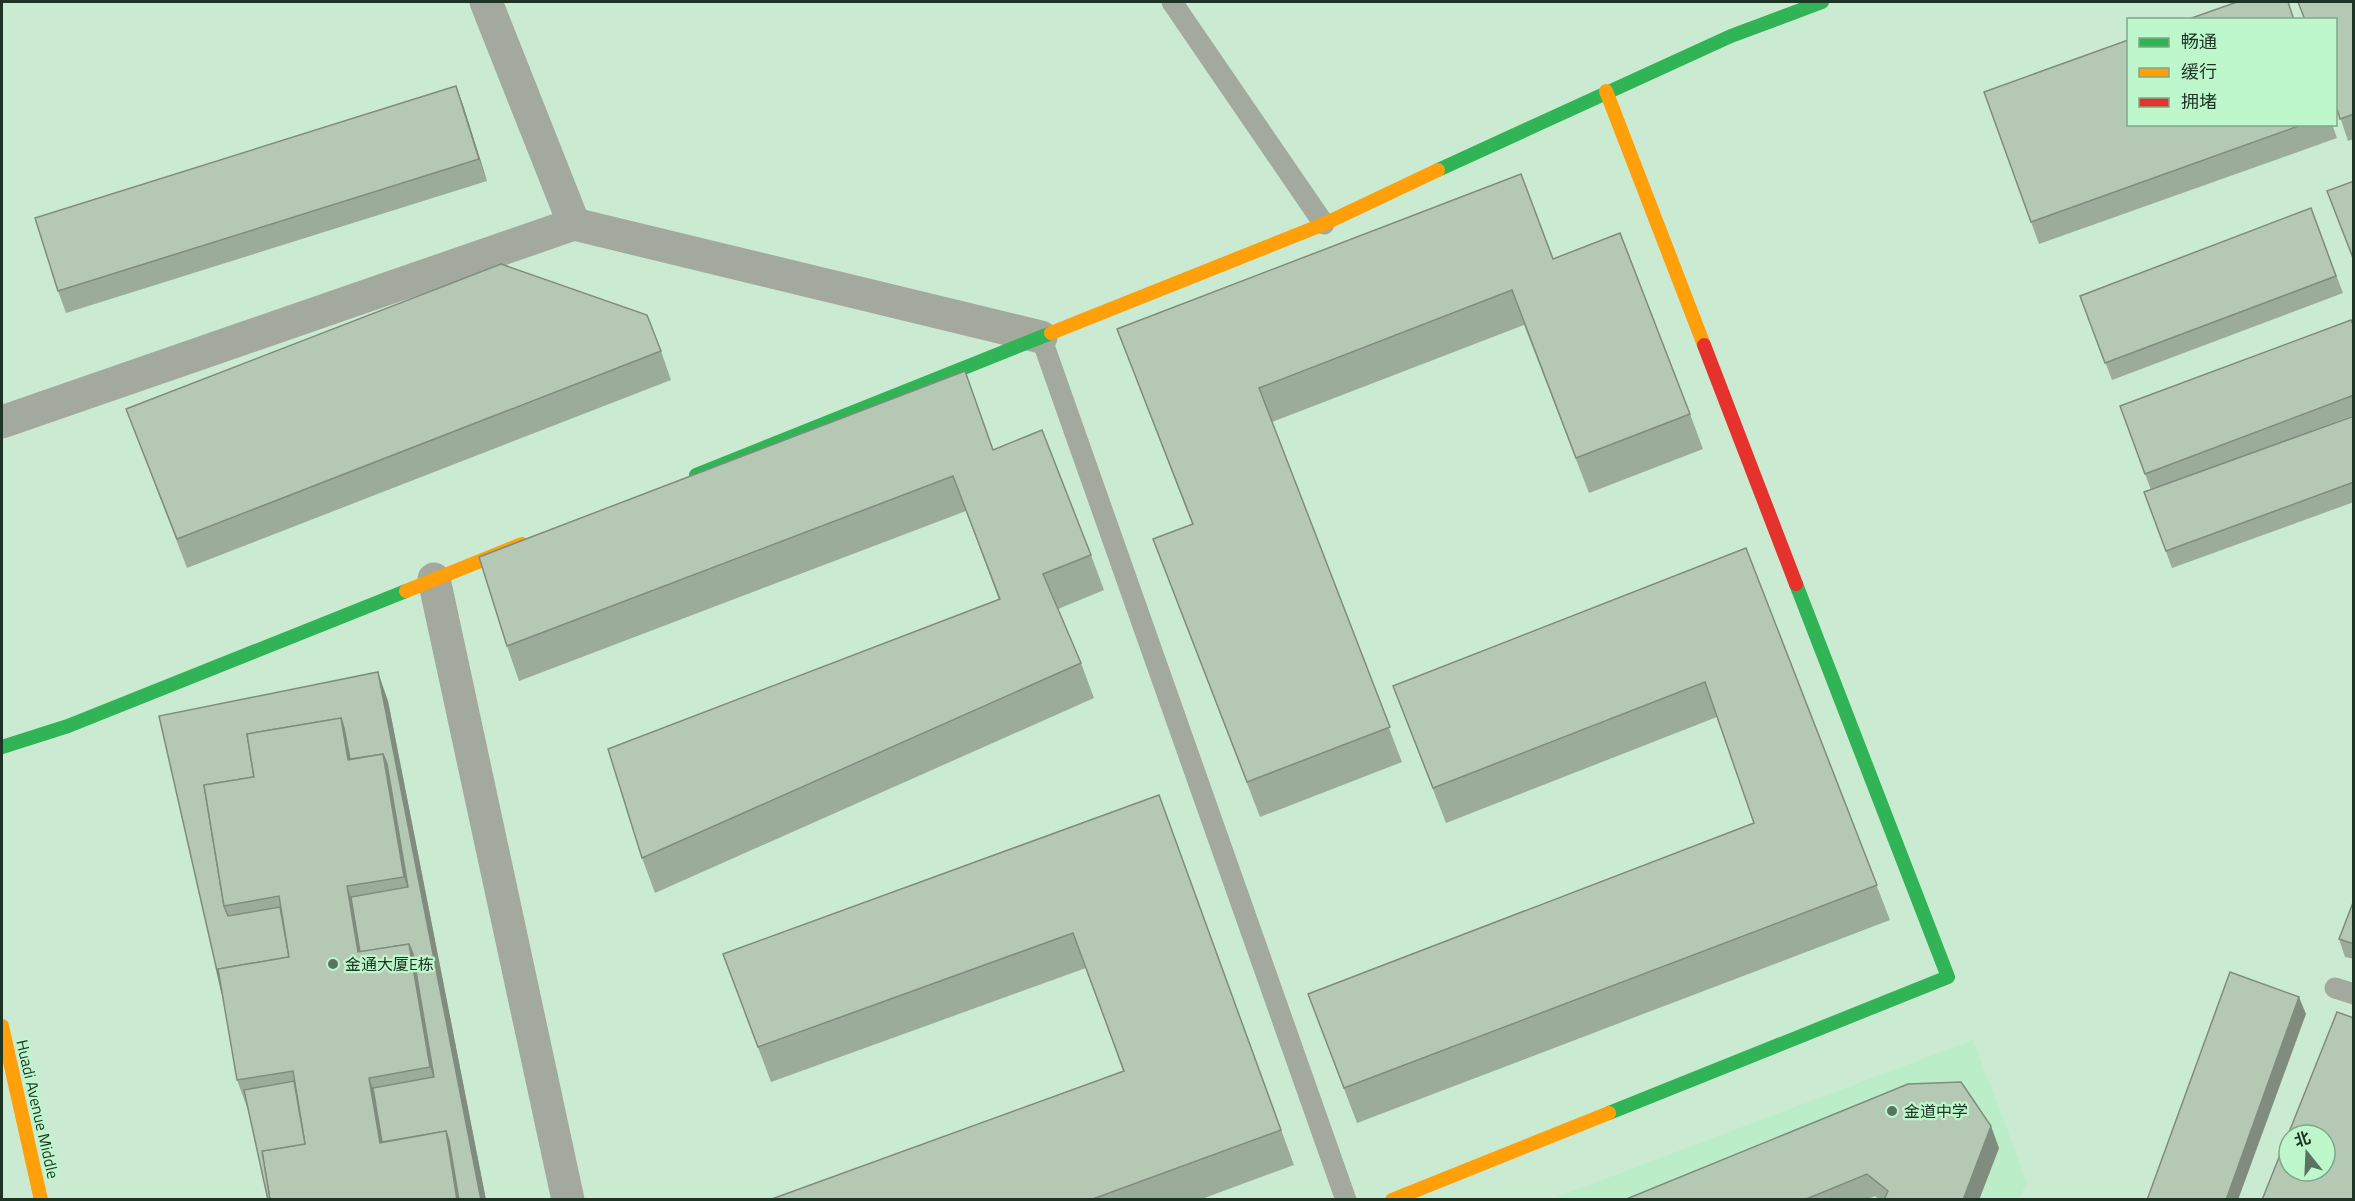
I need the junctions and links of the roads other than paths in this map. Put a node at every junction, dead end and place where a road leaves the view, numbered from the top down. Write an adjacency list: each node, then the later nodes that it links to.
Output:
1 (486, 2): 5 (street)
2 (1172, 2): 6 (lane)
3 (1822, 2): 4 (street)
4 (1606, 92): 6 (street); 17 (street)
5 (574, 224): 7 (street); 8 (street)
6 (1324, 225): 7 (street)
7 (1041, 337): 9 (street); 16 (lane)
8 (2, 422)
9 (677, 482)
10 (534, 540): 11 (street)
11 (434, 579): 12 (street); 15 (street)
12 (2, 747)
13 (2, 1026): 14 (street, Huadi Avenue Middle)
14 (41, 1200)
15 (568, 1200)
16 (1346, 1200)
17 (1392, 1200)

